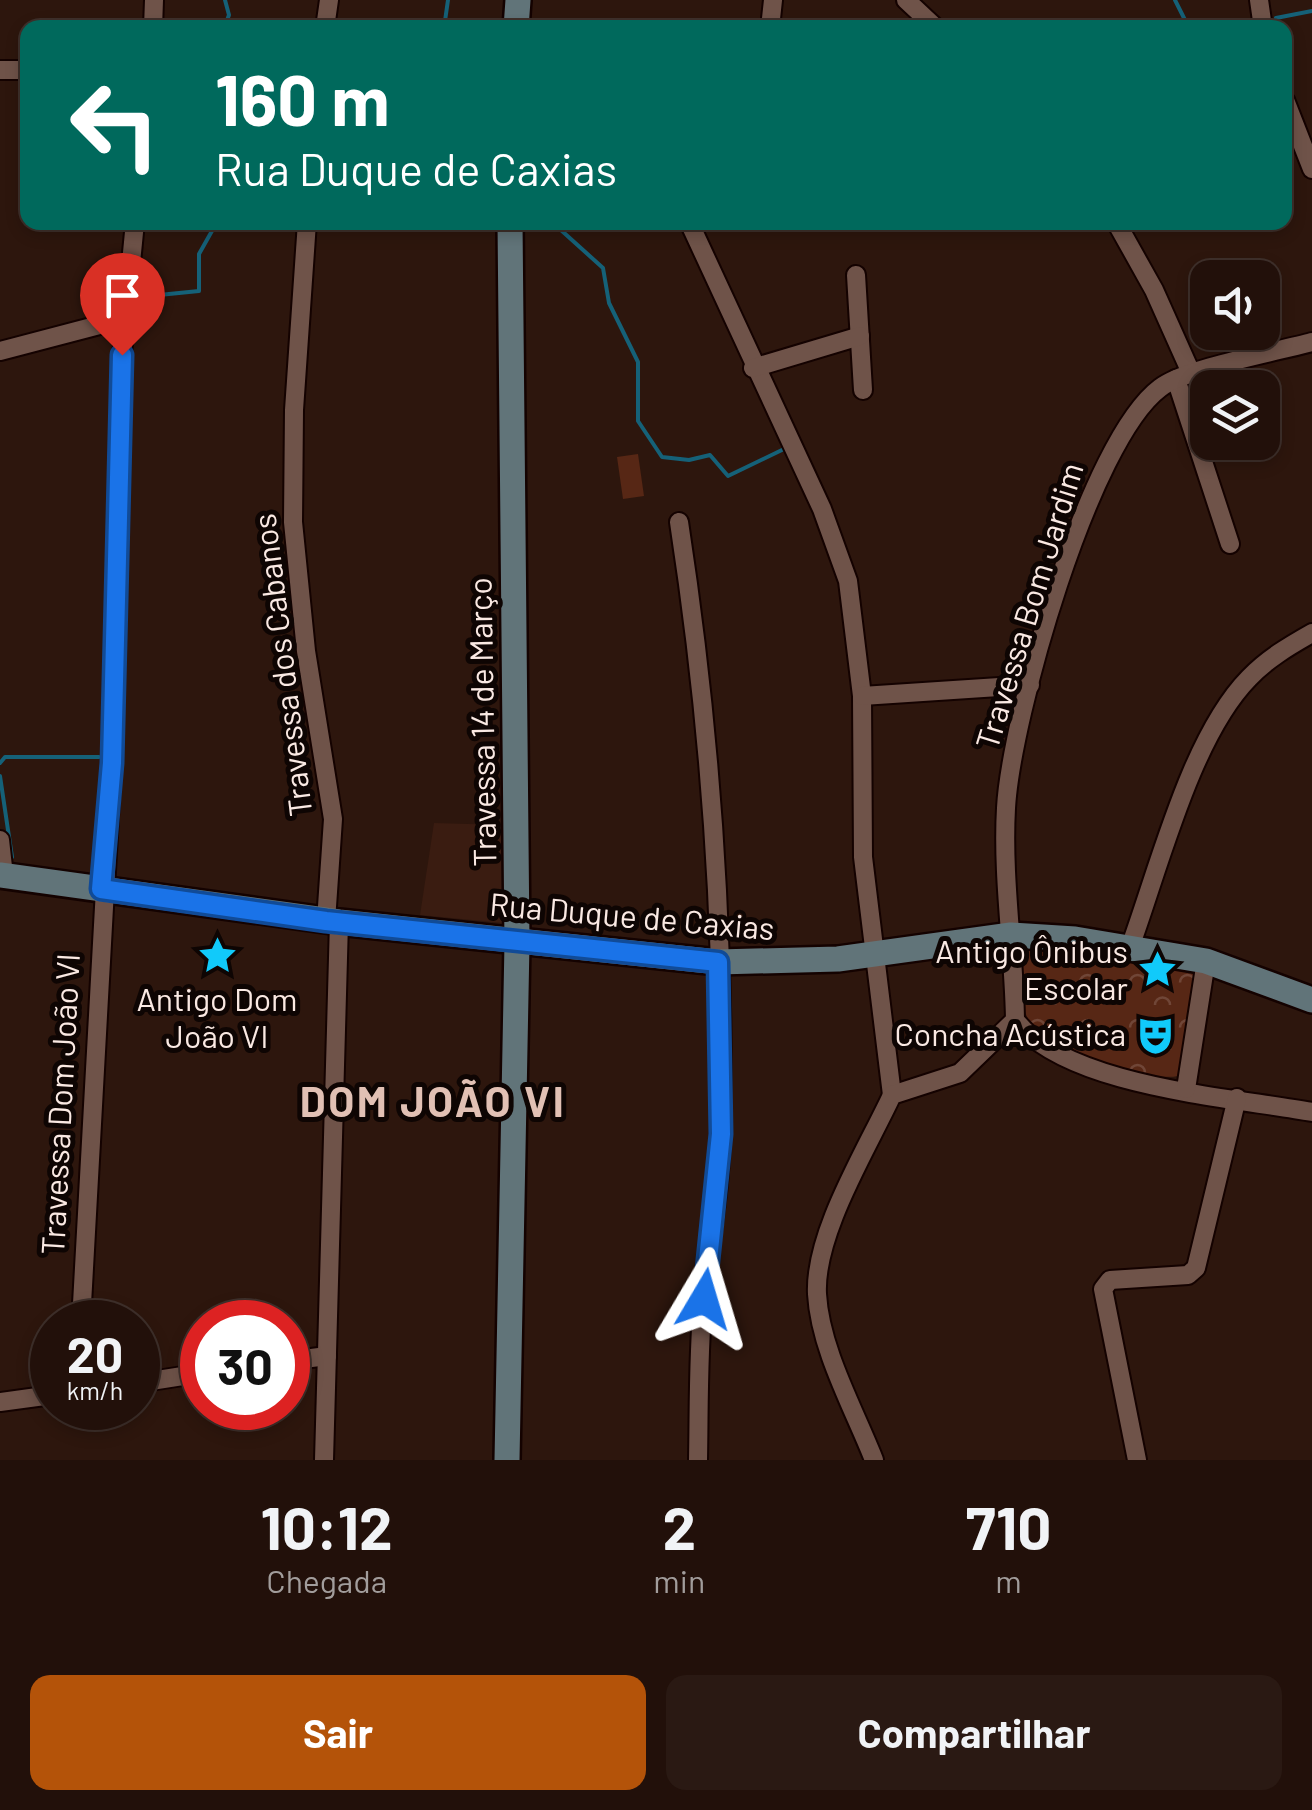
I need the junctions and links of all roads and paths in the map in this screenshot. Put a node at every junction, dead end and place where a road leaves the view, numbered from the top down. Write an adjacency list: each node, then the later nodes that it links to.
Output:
1 (906, 0): 2 (street)
2 (927, 20)
3 (1292, 118): 4 (street)
4 (1312, 169)
5 (134, 230): 11 (street, Travessa Dom João VI)
6 (307, 230): 26 (street, Travessa dos Cabanos)
7 (510, 230): 28 (street, Travessa 14 de Março)
8 (692, 230): 15 (street)
9 (1120, 230): 16 (street)
10 (856, 275): 12 (street)
11 (126, 318): 14 (street); 25 (street, Travessa Dom João VI)
12 (860, 336): 15 (street); 17 (street)
13 (1312, 342): 16 (street, Travessa Bom Jardim)
14 (0, 351)
15 (753, 368): 22 (street)
16 (1184, 377): 19 (street); 21 (street, Travessa Bom Jardim)
17 (863, 390)
18 (679, 522): 32 (street)
19 (1230, 544)
20 (1312, 633): 29 (street)
21 (1030, 685): 22 (street); 27 (street, Travessa Bom Jardim)
22 (862, 696): 30 (street)
23 (0, 840): 24 (street)
24 (2, 876): 25 (street, Rua Duque de Caxias)
25 (101, 889): 26 (street, Rua Duque de Caxias); 39 (street, Travessa Dom João VI)
26 (333, 922): 28 (street, Rua Duque de Caxias); 40 (street, Travessa dos Cabanos)
27 (1011, 935): 29 (street, Rua Duque de Caxias); 30 (street, Rua Duque de Caxias); 34 (street, Travessa Bom Jardim)
28 (517, 942): 32 (street, Rua Duque de Caxias); 45 (street, Travessa 14 de Março)
29 (1130, 947): 31 (street, Rua Duque de Caxias)
30 (877, 954): 32 (street, Rua Duque de Caxias); 36 (street)
31 (1206, 961): 33 (street, Rua Duque de Caxias); 35 (street)
32 (718, 962): 46 (street)
33 (1312, 1000)
34 (1015, 1020): 35 (street); 36 (street)
35 (1186, 1089): 37 (street)
36 (892, 1095): 47 (street)
37 (1237, 1098): 38 (street); 48 (street)
38 (1312, 1112)
39 (82, 1300)
40 (327, 1356): 41 (street); 44 (street, Travessa dos Cabanos)
41 (310, 1358)
42 (30, 1398): 43 (street)
43 (0, 1402)
44 (324, 1460)
45 (507, 1460)
46 (698, 1460)
47 (874, 1460)
48 (1137, 1460)

